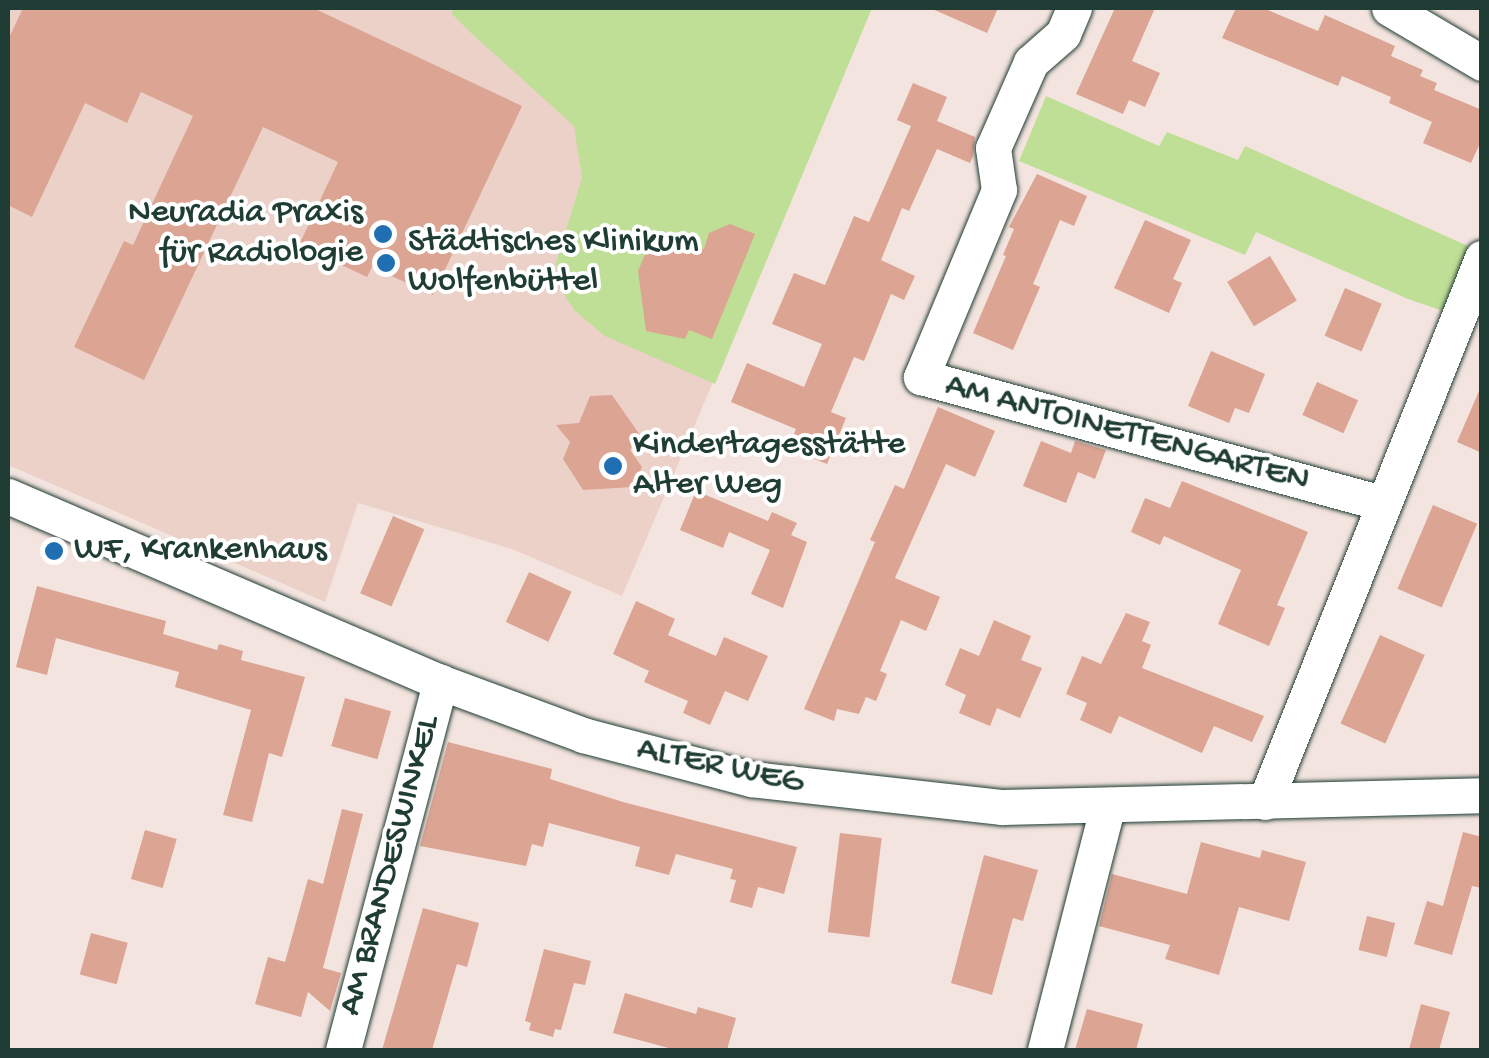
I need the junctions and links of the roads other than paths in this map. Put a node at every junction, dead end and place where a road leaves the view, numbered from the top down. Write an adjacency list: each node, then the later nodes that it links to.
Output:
1 (1074, 8): 6 (street, AM ANTOINETTENGARTEN)
2 (1389, 8): 3 (street)
3 (1482, 63)
4 (1482, 258): 6 (street)
5 (8, 496): 7 (street, ALTER WEG)
6 (1382, 503): 9 (street)
7 (440, 682): 10 (street, ALTER WEG); 11 (street, AM BRANDESWINKEL)
8 (1482, 795): 9 (street, ALTER WEG)
9 (1264, 802): 10 (street, ALTER WEG)
10 (1108, 808): 12 (street)
11 (342, 1050)
12 (1045, 1050)

